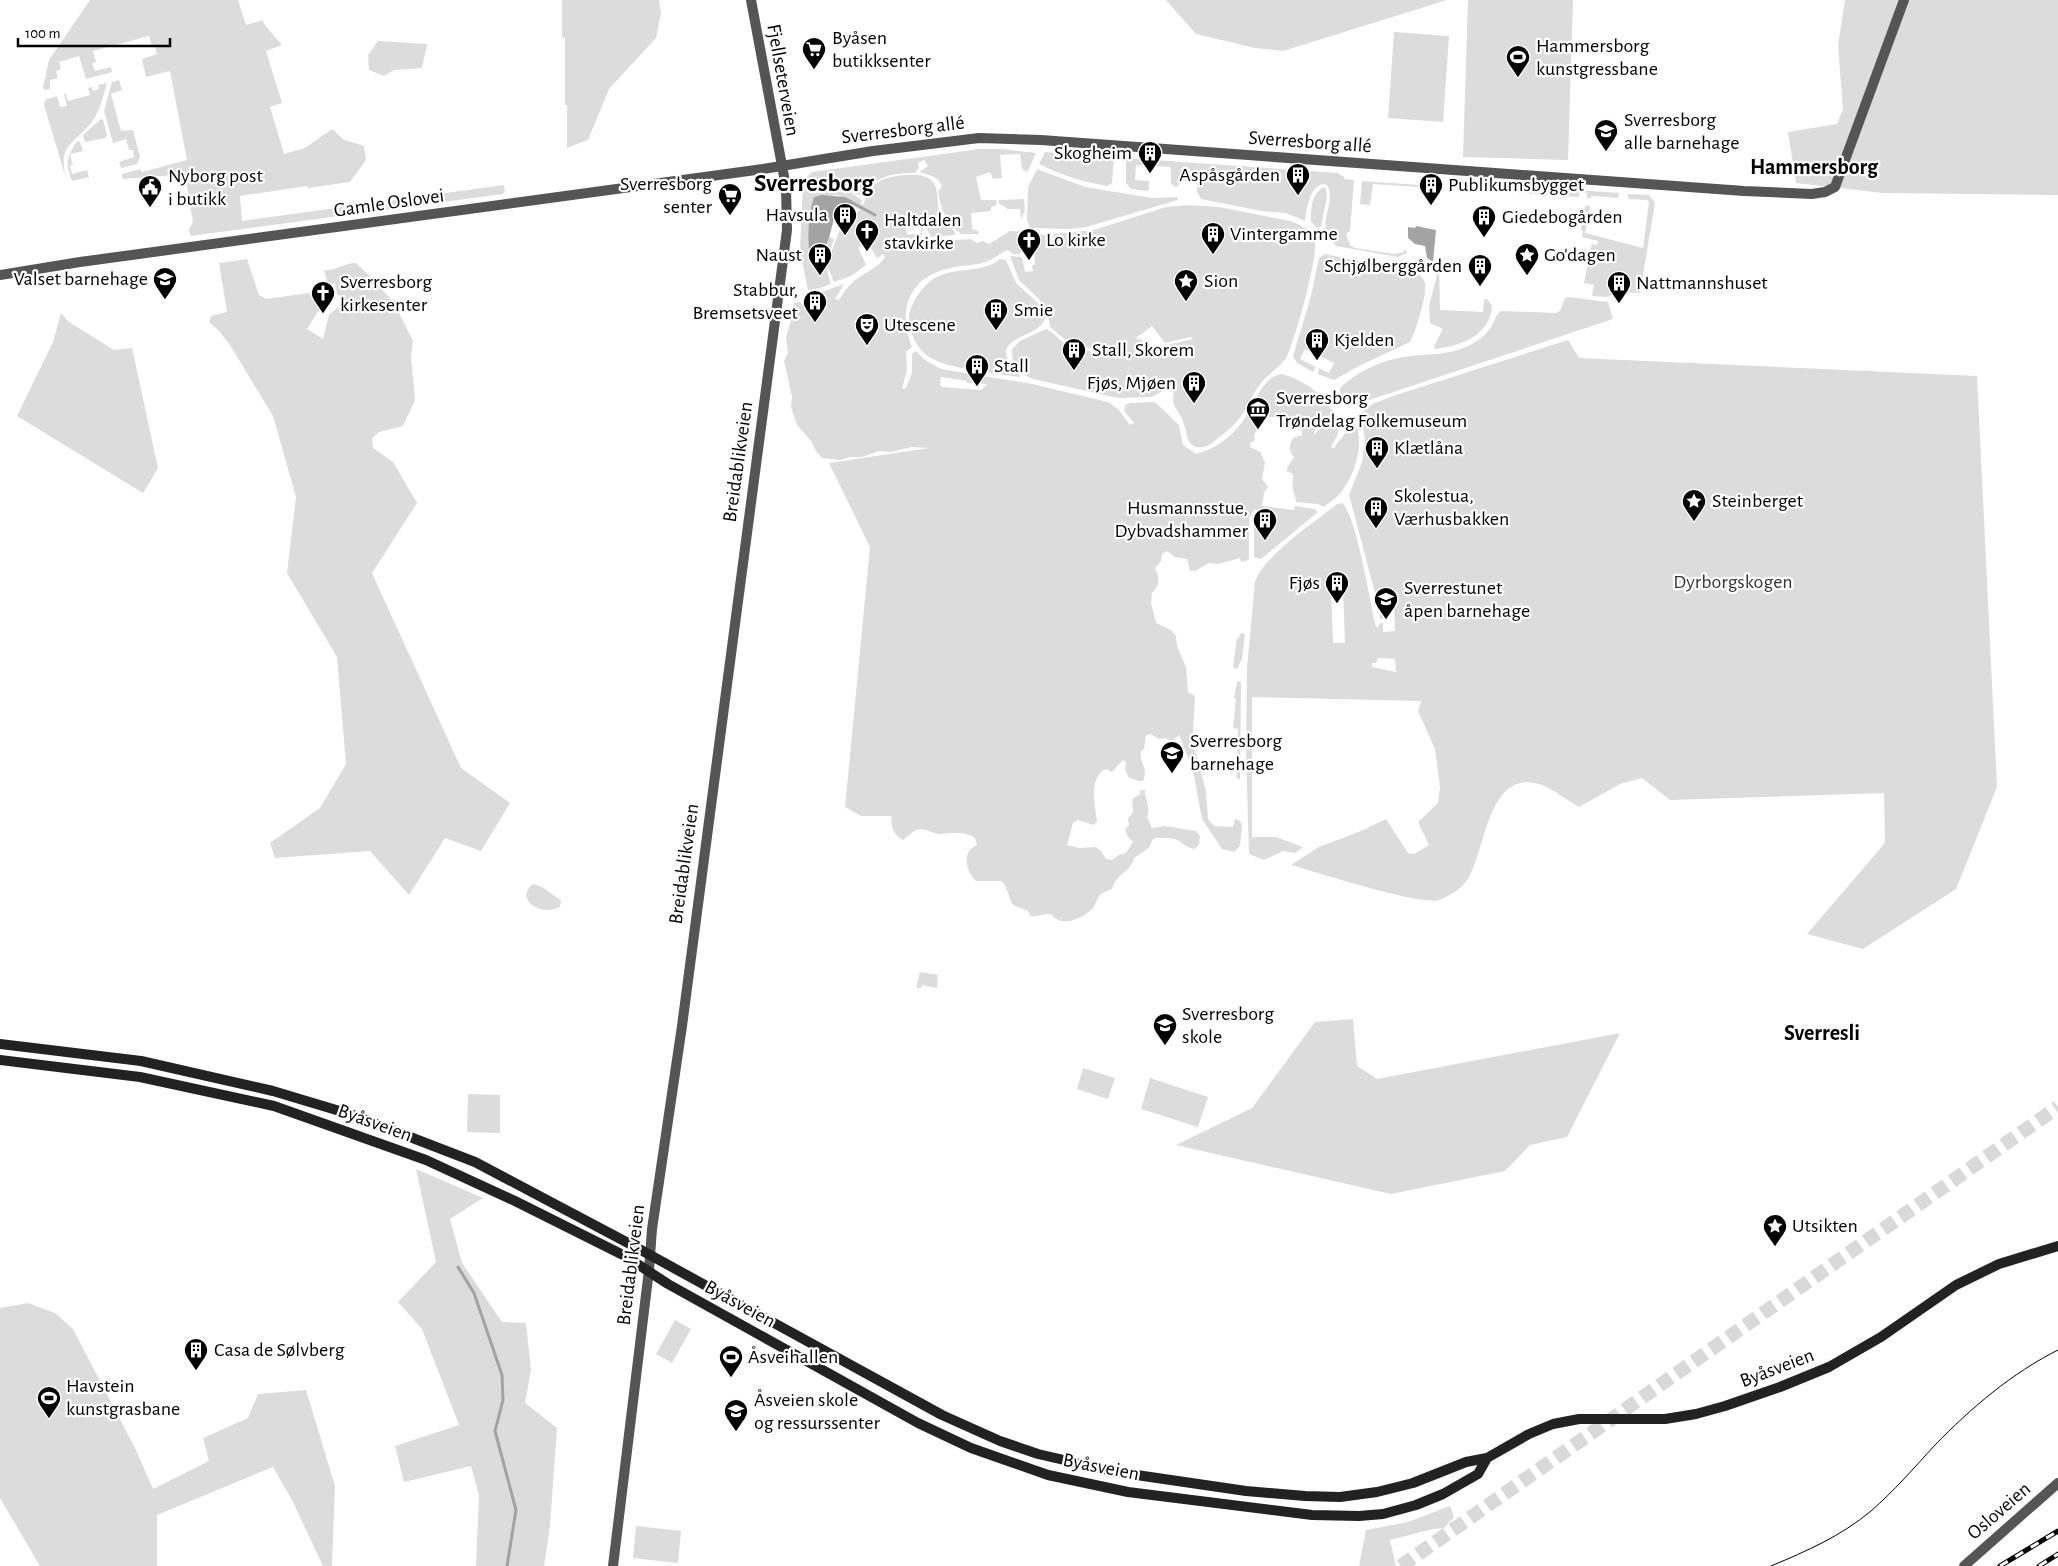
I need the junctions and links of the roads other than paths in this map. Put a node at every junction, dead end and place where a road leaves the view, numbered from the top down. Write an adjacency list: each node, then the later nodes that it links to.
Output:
1 (751, 0): 3 (street, Fjellseterveien)
2 (1903, 1): 3 (street, Sverresborg allé)
3 (783, 166): 4 (street, Gamle Oslovei); 8 (street, Breidablikveien)
4 (0, 275)
5 (0, 1044): 8 (main road, Byåsveien)
6 (0, 1060): 9 (main road, Byåsveien)
7 (2058, 1246): 10 (main road, Byåsveien)
8 (650, 1255): 9 (street, Breidablikveien); 10 (main road, Byåsveien)
9 (649, 1270): 10 (main road, Byåsveien); 12 (street, Breidablikveien)
10 (1487, 1458)
11 (2058, 1483): 13 (street, Osloveien)
12 (613, 1566)
13 (1964, 1566)

